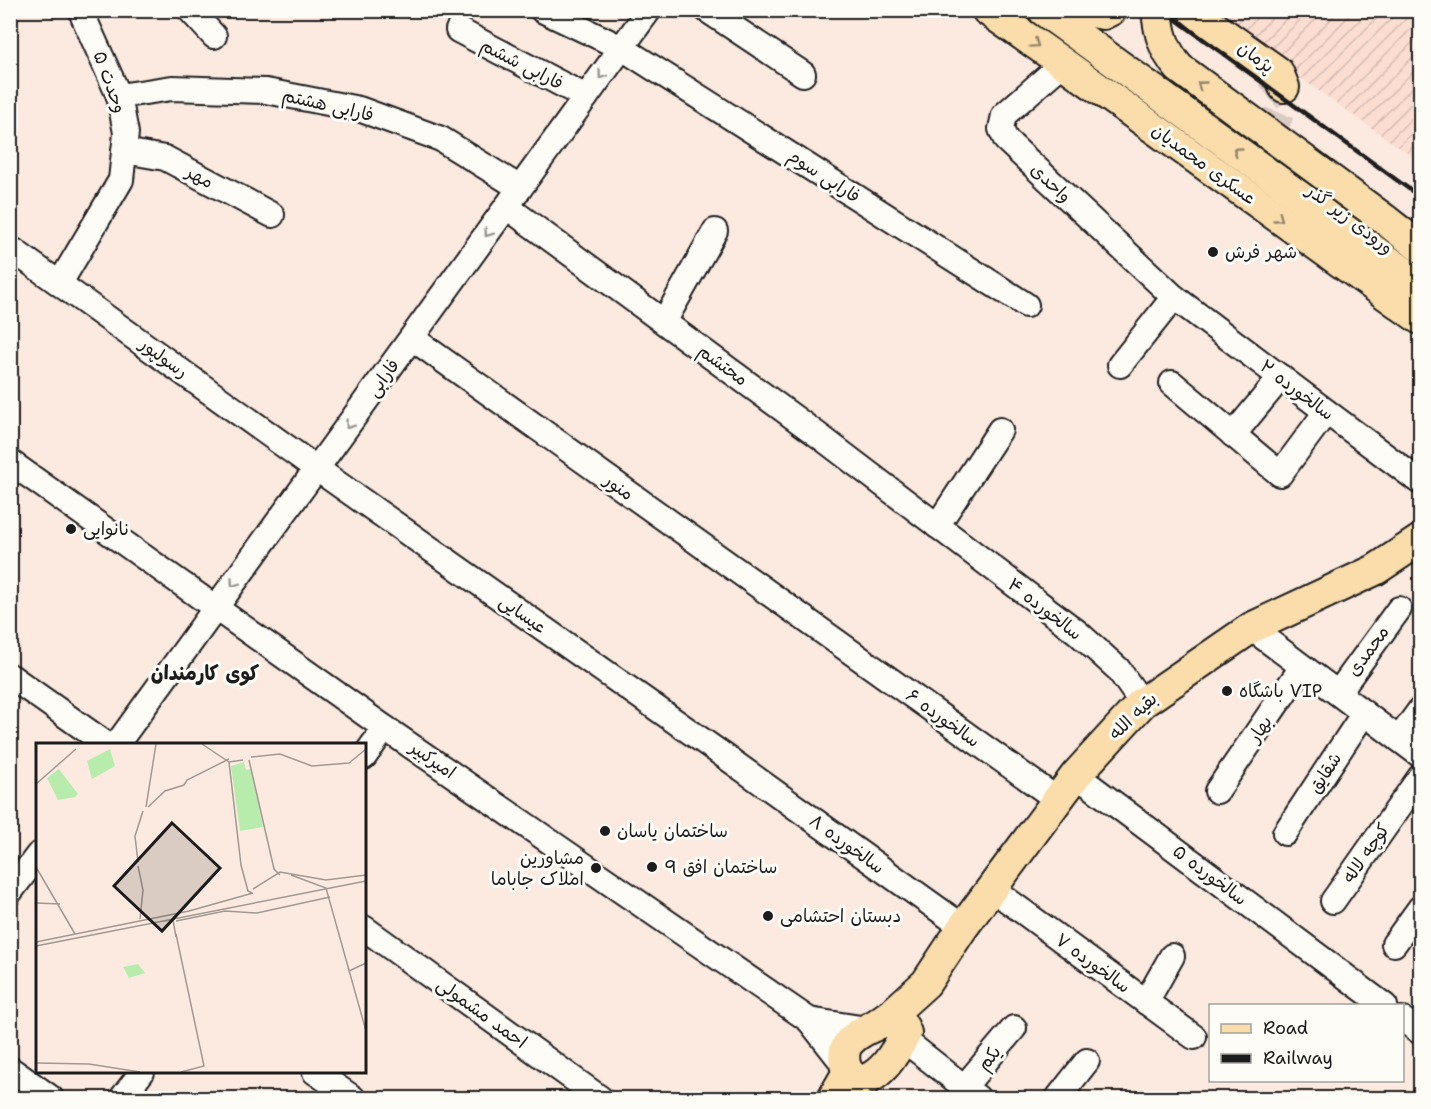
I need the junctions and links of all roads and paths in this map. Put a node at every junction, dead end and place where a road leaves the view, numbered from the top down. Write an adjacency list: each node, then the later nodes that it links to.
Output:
1 (82, 10): 19 (street, وحدت ۵)
2 (190, 10): 14 (street)
3 (542, 10): 15 (street, فارابی سوم)
4 (649, 10): 15 (street, فارابی)
5 (707, 10): 17 (street)
6 (987, 10): 16 (main road, عسکری محمدیان, one-way to 16)
7 (1043, 10): 31 (main road, عسکری محمدیان, one-way to 7)
8 (1061, 10): 21 (main road)
9 (1081, 10): 10 (main road)
10 (1111, 10)
11 (1157, 10): 27 (main road, one-way to 11, bridge)
12 (1193, 10): 18 (main road, پژمان)
13 (458, 30): 20 (street, فارابی ششم)
14 (214, 36)
15 (622, 48): 20 (street, فارابی, one-way to 20); 33 (street, فارابی سوم)
16 (1063, 63): 32 (street, واحدی); 34 (main road, عسکری محمدیان, one-way to 34)
17 (803, 74)
18 (1284, 87)
19 (119, 96): 22 (street, وحدت ۵); 24 (street, فارابی هشتم)
20 (586, 97): 24 (street, فارابی)
21 (1184, 99)
22 (124, 151): 25 (street, مهر); 30 (street, وحدت ۵)
23 (1279, 166): 29 (main road, ورودی زیر گذر)
24 (514, 197): 35 (street, محتشم); 36 (street, فارابی, one-way to 36)
25 (272, 215)
26 (715, 231): 35 (street)
27 (1420, 247)
28 (10, 248): 30 (street, رسولپور)
29 (1420, 271)
30 (60, 283): 44 (street, رسولپور)
31 (1420, 284)
32 (1174, 297): 37 (street); 38 (street, سالخورده ۲)
33 (1026, 305)
34 (1420, 320)
35 (664, 322): 46 (street, محتشم)
36 (412, 338): 44 (street, فارابی, one-way to 44); 51 (street, منور)
37 (1120, 365)
38 (1281, 377): 40 (street, سالخورده ۲); 42 (street)
39 (1172, 383): 42 (street)
40 (1326, 412): 42 (street); 45 (street, سالخورده ۲)
41 (1000, 430): 46 (street)
42 (1233, 435)
43 (10, 462): 48 (street, امیرکبیر)
44 (317, 469): 48 (street, فارابی, one-way to 48); 64 (street, عیسایی)
45 (1420, 482)
46 (937, 526): 55 (street, سالخورده ۴)
47 (1420, 540): 50 (main road, بقیه الله)
48 (216, 609): 58 (street, امیرکبیر); 61 (street, فارابی)
49 (1399, 609): 54 (street, محمدی)
50 (1251, 628): 52 (street); 55 (main road, بقیه الله)
51 (827, 635): 68 (street, سالخورده ۶)
52 (1302, 667): 54 (street); 67 (street, بهار)
53 (10, 676): 60 (street)
54 (1338, 693): 57 (street)
55 (1142, 703): 65 (main road, بقیه الله)
56 (1420, 710): 59 (street)
57 (1364, 713): 59 (street); 69 (street, شقایق)
58 (385, 728): 62 (street); 82 (street, امیرکبیر)
59 (1399, 739): 63 (street)
60 (105, 743)
61 (118, 743)
62 (366, 754)
63 (1420, 755)
64 (730, 760): 75 (street, سالخورده ۸)
65 (1076, 775): 68 (main road, بقیه الله); 81 (street, سالخورده ۵)
66 (1420, 777): 73 (street, کوچه لاله)
67 (1218, 791)
68 (1058, 801): 71 (main road, بقیه الله)
69 (1285, 833)
70 (27, 868): 72 (street)
71 (992, 889): 75 (main road, بقیه الله); 80 (street, سالخورده ۷)
72 (10, 892)
73 (1333, 901)
74 (1420, 908): 77 (street)
75 (963, 927): 79 (main road, بقیه الله)
76 (366, 929): 98 (street, احمد مشمولی)
77 (1394, 944)
78 (1172, 956): 80 (street)
79 (926, 983): 84 (main road); 87 (main road)
80 (1146, 1002): 88 (street, سالخورده ۷)
81 (1383, 1004)
82 (809, 1020): 84 (street); 93 (street, امیرکبیر)
83 (1404, 1020): 86 (street)
84 (871, 1027): 87 (main road); 93 (main road)
85 (1014, 1028): 94 (street, یکم)
86 (1420, 1032)
87 (905, 1036): 93 (main road); 94 (street)
88 (1194, 1037)
89 (1087, 1061): 100 (street)
90 (10, 1069): 95 (street)
91 (141, 1073): 96 (street)
92 (318, 1073): 97 (street)
93 (851, 1080): 99 (main road)
94 (971, 1093)
95 (51, 1098)
96 (122, 1098)
97 (353, 1098)
98 (600, 1098)
99 (833, 1098)
100 (1058, 1098)

